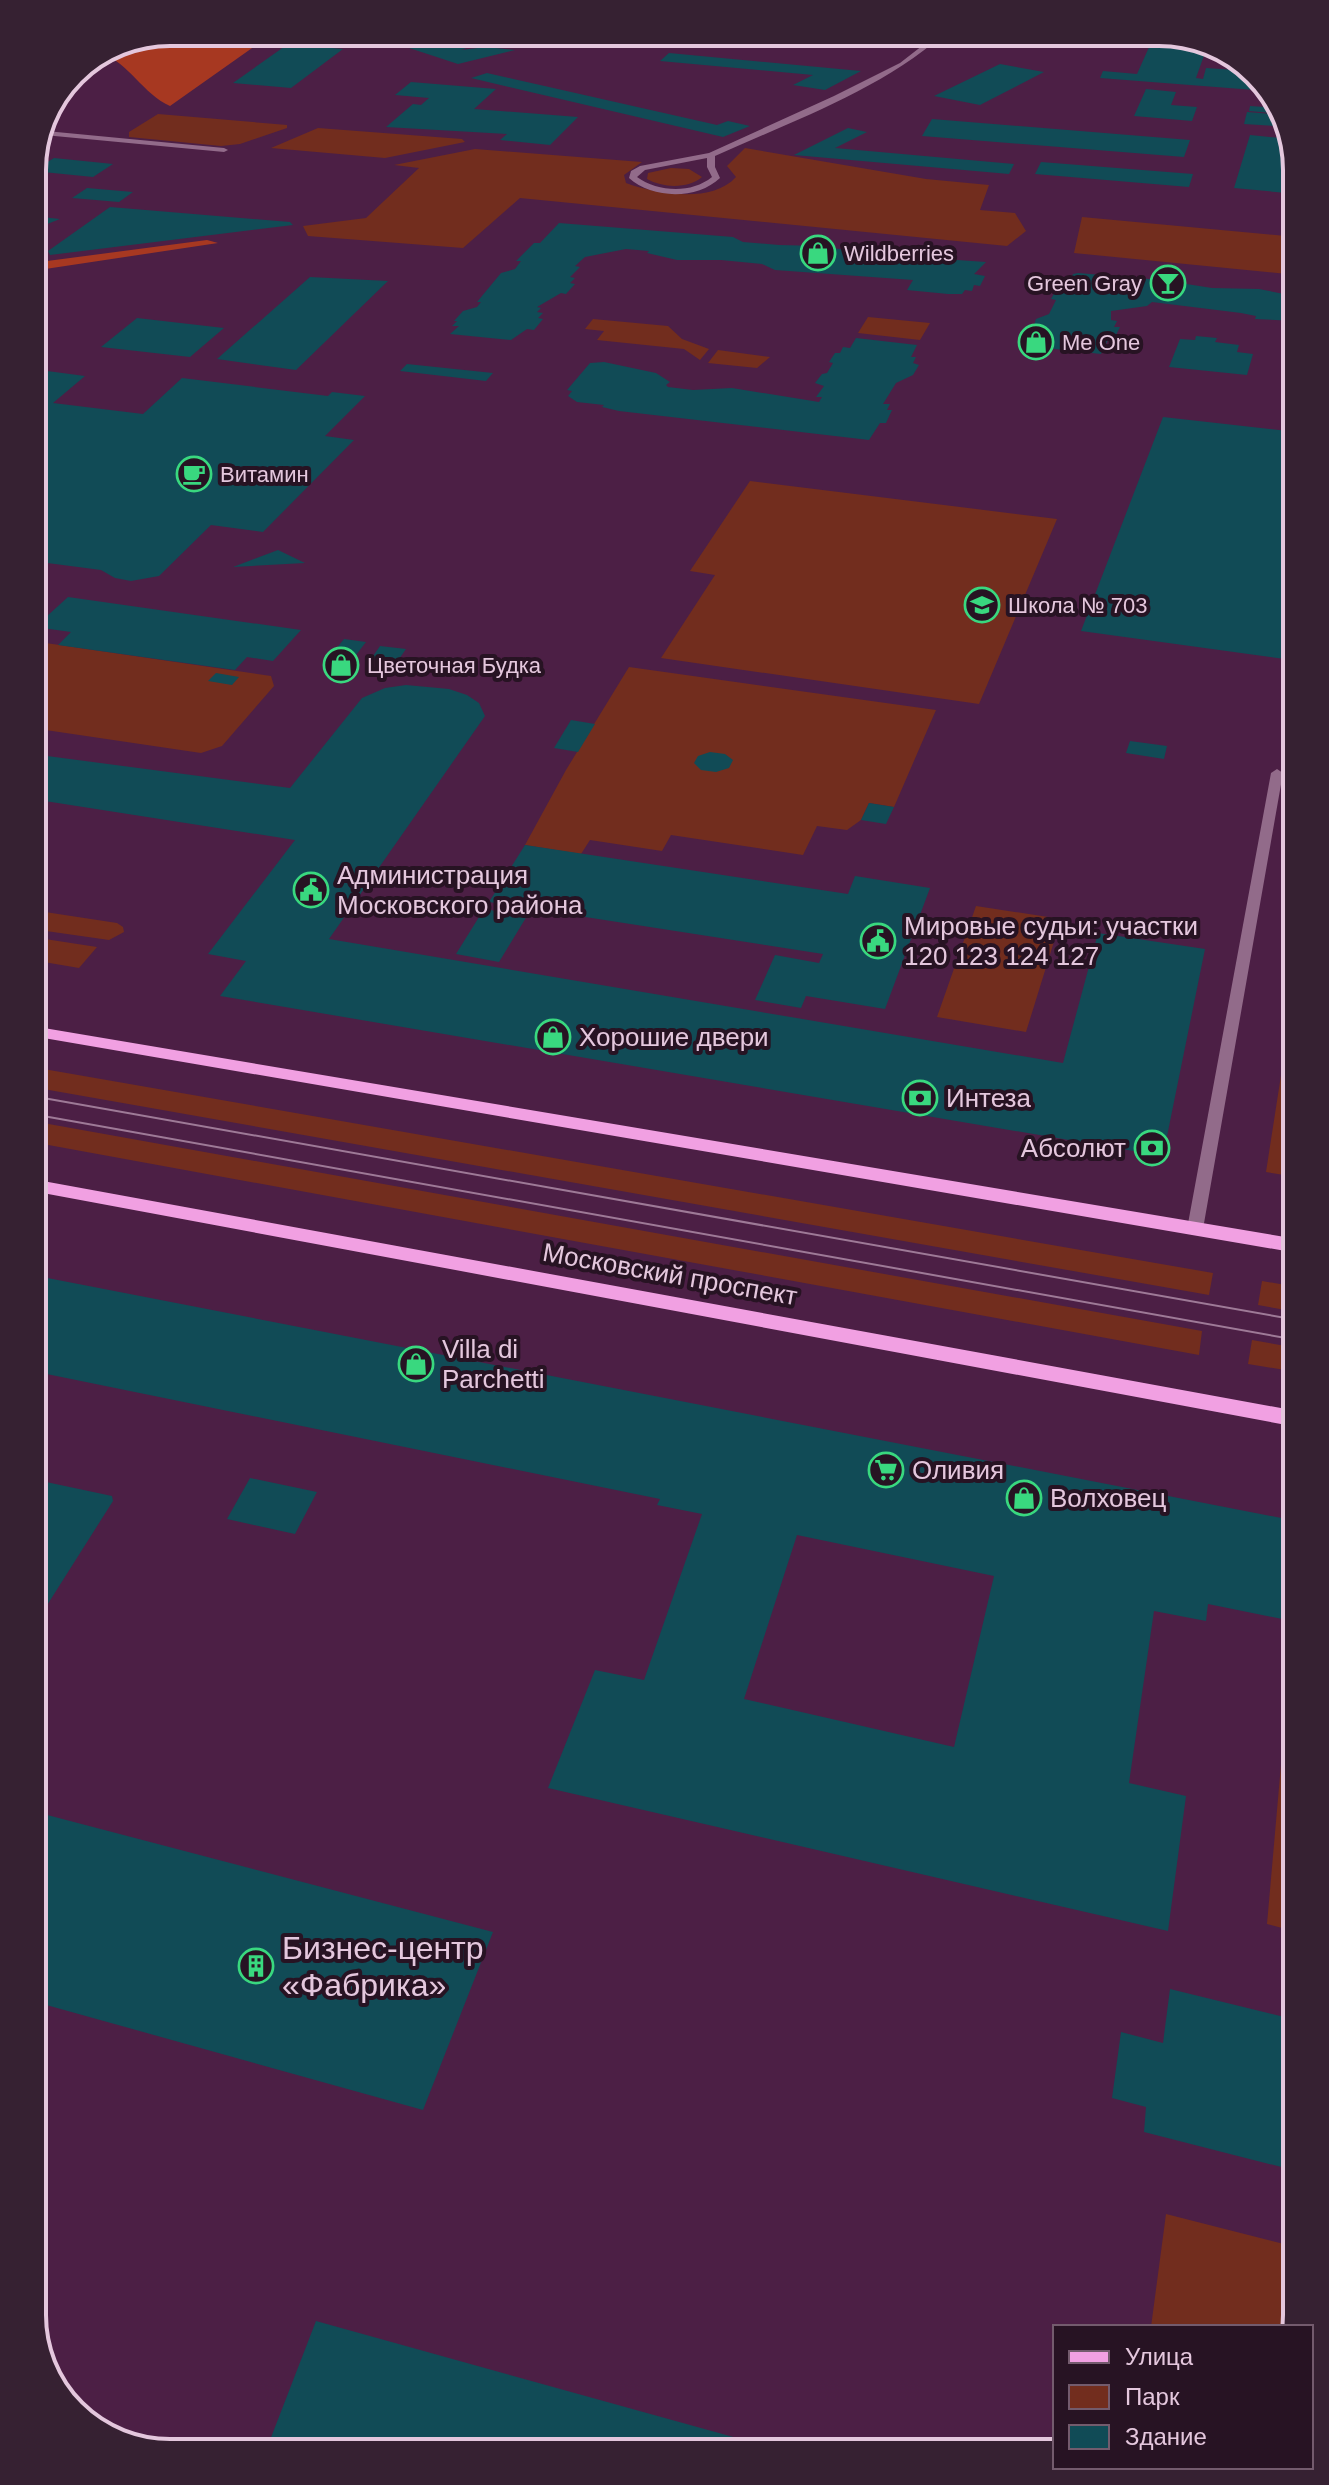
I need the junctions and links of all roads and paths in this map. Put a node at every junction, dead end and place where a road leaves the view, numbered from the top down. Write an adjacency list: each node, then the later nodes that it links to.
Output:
1 (925, 46): 4 (street)
2 (52, 134): 3 (street)
3 (224, 150)
4 (711, 155): 4 (street)
5 (1277, 773): 8 (street)
6 (46, 1033): 8 (main road)
7 (46, 1188): 10 (main road, Московский проспект)
8 (1195, 1229): 9 (main road)
9 (1283, 1244)
10 (1283, 1416)

